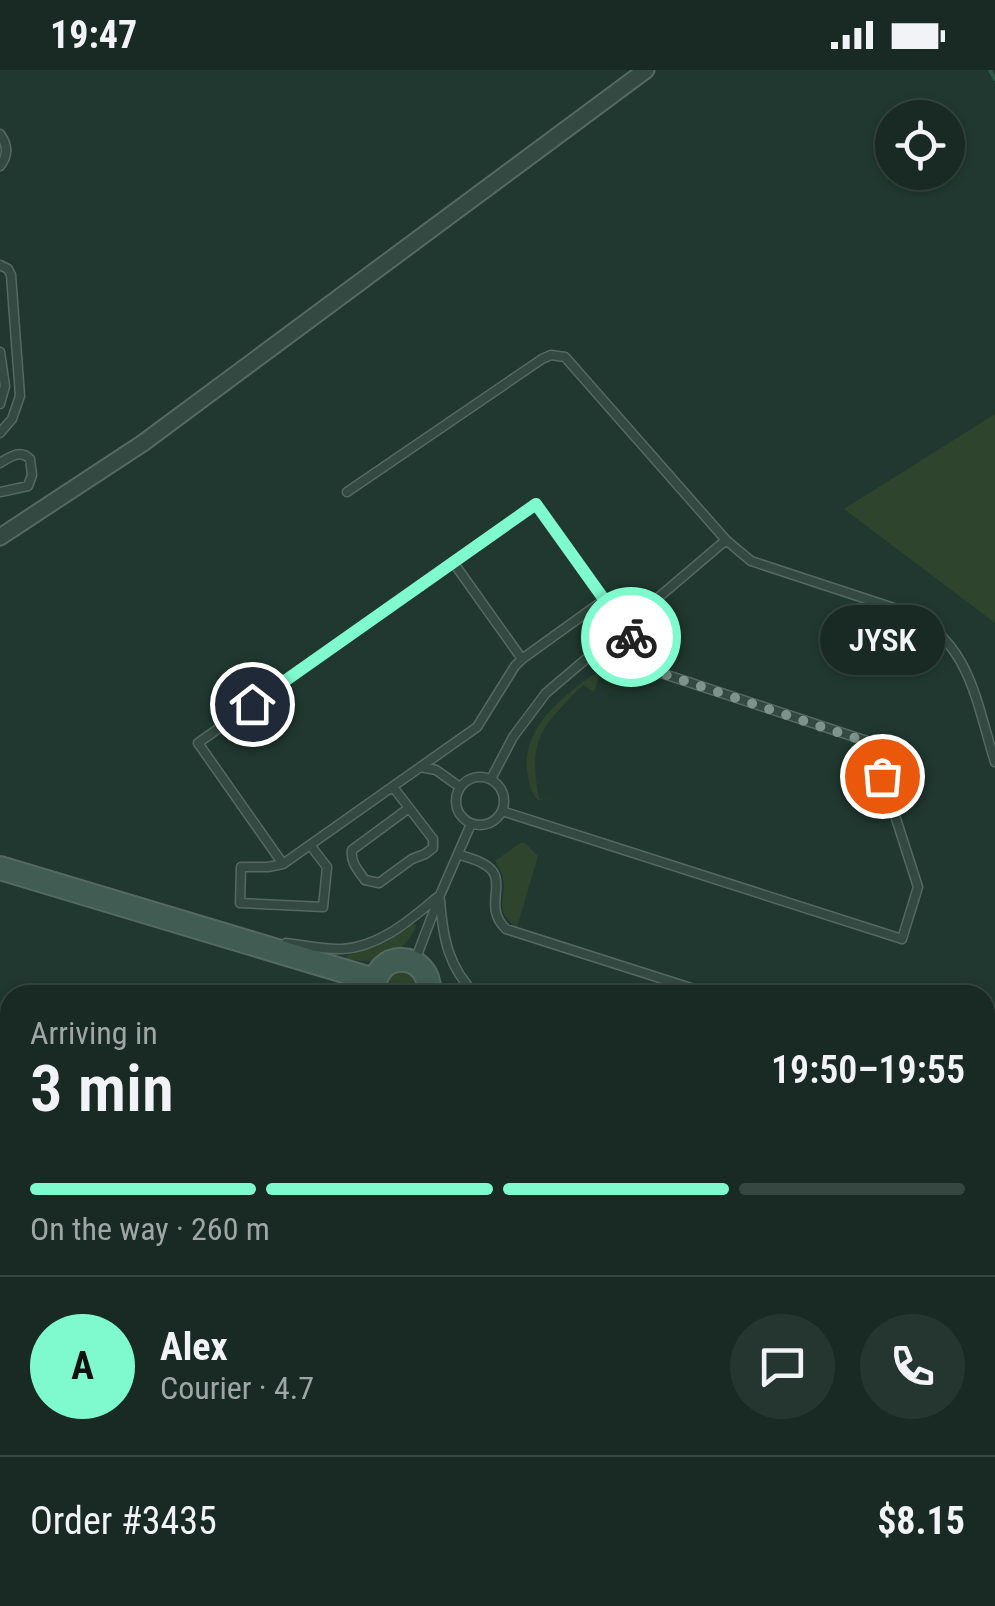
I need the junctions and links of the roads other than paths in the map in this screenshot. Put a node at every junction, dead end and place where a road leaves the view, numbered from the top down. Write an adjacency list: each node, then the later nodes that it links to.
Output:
1 (646, 70): 11 (street)
2 (0, 134): 3 (lane)
3 (0, 166)
4 (0, 265): 7 (lane)
5 (0, 354): 6 (lane)
6 (0, 404)
7 (0, 433)
8 (0, 463): 9 (lane)
9 (0, 492)
10 (347, 492): 12 (lane)
11 (0, 537)
12 (726, 540): 15 (lane); 17 (lane)
13 (453, 562): 14 (lane); 16 (lane); 27 (lane)
14 (604, 600): 15 (lane); 16 (lane)
15 (624, 628): 19 (lane); 23 (lane)
16 (522, 659): 18 (lane)
17 (995, 762)
18 (420, 767): 20 (lane); 21 (lane)
19 (490, 779): 21 (lane); 23 (lane)
20 (392, 787): 22 (lane); 25 (lane)
21 (460, 787): 24 (lane)
22 (409, 808): 22 (lane)
23 (502, 810): 24 (lane)
24 (471, 824): 26 (lane)
25 (310, 845): 27 (lane); 27 (lane)
26 (458, 854): 29 (lane); 36 (lane)
27 (283, 864)
28 (0, 868): 30 (main road)
29 (440, 895): 30 (lane); 31 (lane); 35 (lane)
30 (215, 932): 32 (main road)
31 (414, 962): 33 (main road); 34 (main road)
32 (365, 985)
33 (375, 985)
34 (429, 985)
35 (467, 985)
36 (681, 985)

